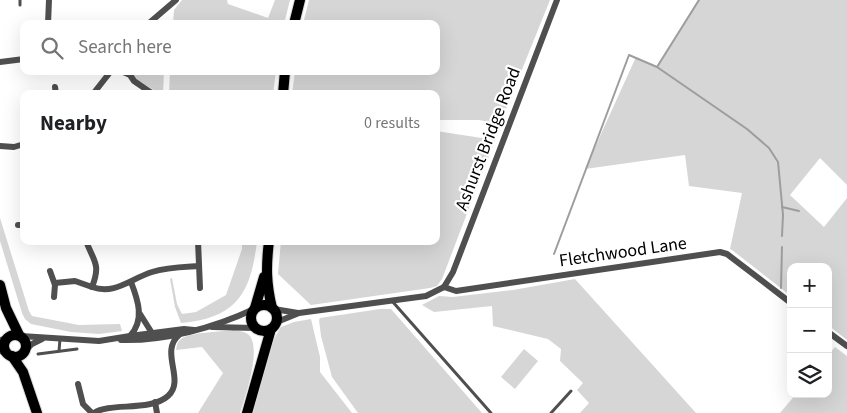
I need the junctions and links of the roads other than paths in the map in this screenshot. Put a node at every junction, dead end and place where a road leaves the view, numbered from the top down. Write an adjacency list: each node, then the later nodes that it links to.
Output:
1 (20, 0): 6 (lane)
2 (49, 0): 7 (street)
3 (176, 0): 8 (street)
4 (300, 0): 9 (main road)
5 (557, 0): 30 (street, Ashurst Bridge Road)
6 (20, 5)
7 (48, 20)
8 (153, 20)
9 (295, 20)
10 (20, 60): 11 (street)
11 (0, 62)
12 (108, 75): 15 (street)
13 (130, 75): 16 (street)
14 (285, 75): 17 (main road)
15 (96, 90)
16 (146, 90)
17 (283, 90)
18 (20, 145): 19 (street)
19 (0, 146)
20 (88, 245): 29 (street)
21 (198, 245): 23 (street)
22 (269, 245): 24 (main road)
23 (199, 266): 26 (street); 31 (street)
24 (266, 268): 36 (main road); 37 (main road)
25 (50, 271): 27 (street)
26 (130, 282): 29 (street); 38 (street)
27 (55, 283): 29 (street); 32 (street)
28 (0, 285): 35 (main road)
29 (92, 287)
30 (444, 287): 33 (street); 34 (street, Fletchwood Lane)
31 (200, 288)
32 (54, 297)
33 (392, 300): 39 (street); 69 (lane)
34 (787, 300)
35 (6, 308): 47 (main road); 50 (main road)
36 (254, 308): 37 (main road); 41 (street); 42 (main road)
37 (273, 309): 39 (street); 40 (main road)
38 (139, 313): 45 (street); 48 (street)
39 (299, 314): 40 (street)
40 (274, 326): 42 (main road); 60 (main road)
41 (208, 327): 42 (street); 43 (street)
42 (256, 329): 60 (main road)
43 (194, 330): 44 (street); 45 (street)
44 (180, 334): 45 (street); 55 (street)
45 (154, 335): 48 (street); 52 (street); 55 (street)
46 (832, 335): 53 (street)
47 (20, 336): 49 (street); 50 (main road); 57 (main road)
48 (130, 336): 52 (street)
49 (44, 338): 51 (street); 57 (street)
50 (4, 339): 58 (main road)
51 (60, 339): 52 (street); 56 (lane)
52 (112, 340)
53 (847, 346)
54 (77, 349): 56 (lane)
55 (171, 350): 64 (street)
56 (59, 351): 59 (lane)
57 (24, 352): 58 (main road); 61 (main road)
58 (6, 354): 61 (main road)
59 (38, 354)
60 (261, 362): 68 (main road)
61 (23, 372): 65 (main road)
62 (78, 384): 66 (street)
63 (571, 391): 70 (lane)
64 (155, 402): 66 (street); 67 (street)
65 (37, 413)
66 (93, 413)
67 (157, 413)
68 (247, 413)
69 (491, 413)
70 (551, 413)

